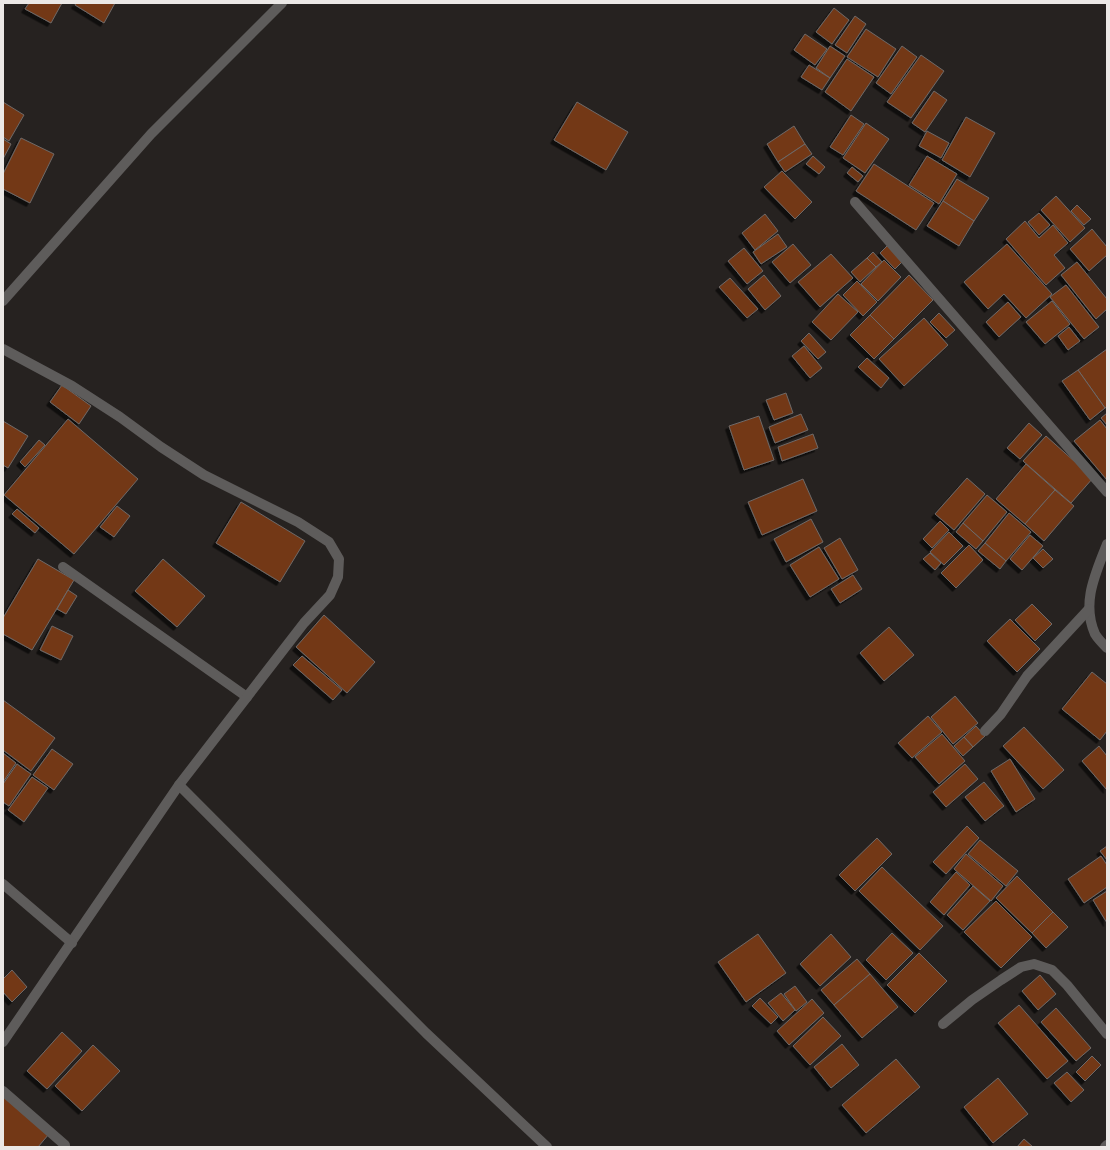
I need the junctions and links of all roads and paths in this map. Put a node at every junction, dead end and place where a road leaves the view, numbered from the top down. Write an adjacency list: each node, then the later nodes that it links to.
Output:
1 (282, 3): 3 (street)
2 (855, 202): 5 (street)
3 (3, 301)
4 (3, 349): 10 (street)
5 (1107, 492)
6 (1107, 544): 8 (street)
7 (63, 567): 10 (street)
8 (1089, 610): 9 (street); 11 (street)
9 (1107, 648)
10 (247, 697): 12 (street)
11 (985, 731)
12 (179, 785): 14 (street); 20 (street)
13 (3, 884): 14 (street)
14 (72, 943): 17 (street)
15 (943, 1024): 16 (street)
16 (1107, 1034)
17 (3, 1042)
18 (3, 1091): 19 (street)
19 (65, 1147)
20 (547, 1147)

